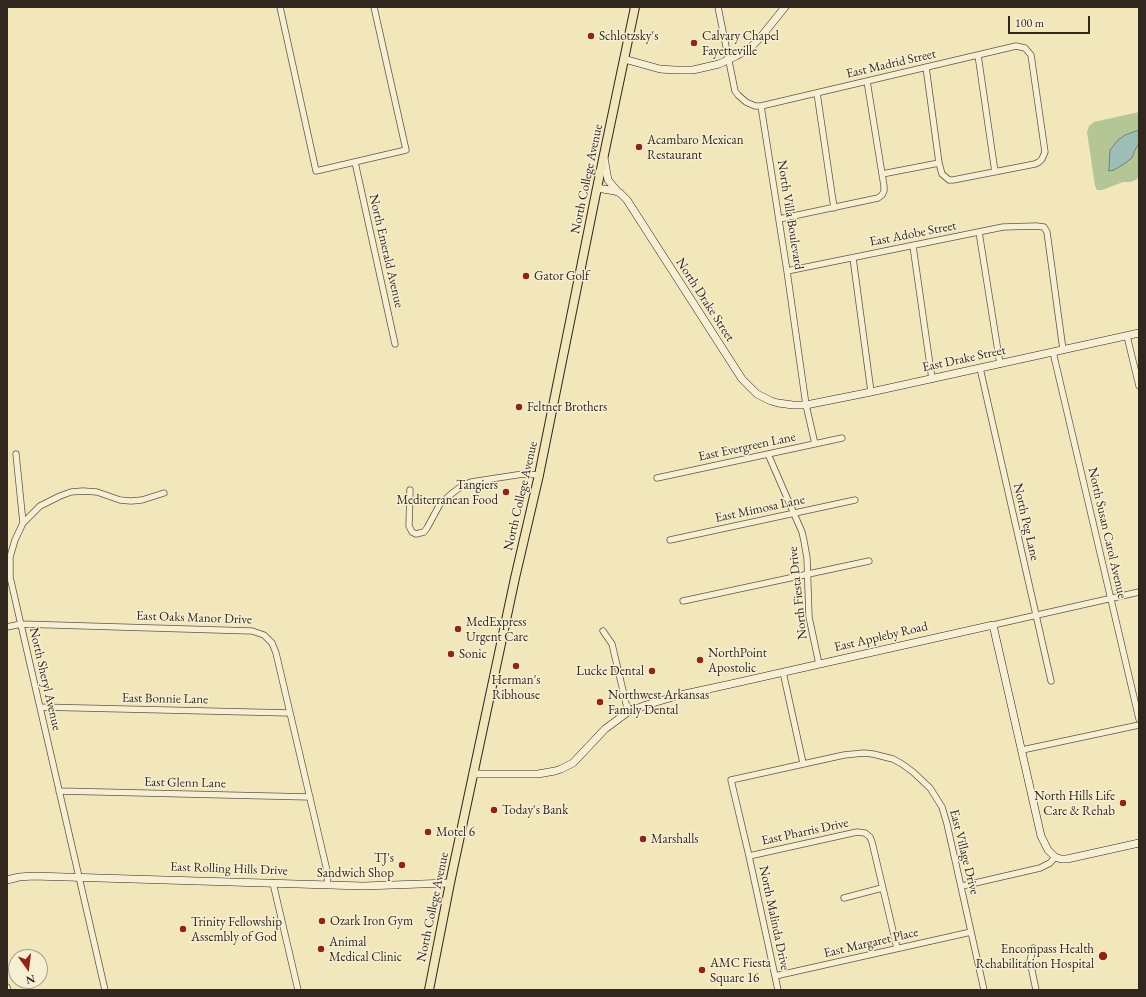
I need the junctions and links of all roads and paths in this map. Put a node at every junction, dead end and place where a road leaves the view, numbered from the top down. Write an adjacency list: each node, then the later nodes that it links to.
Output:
1 (280, 7): 14 (street)
2 (374, 7): 14 (street)
3 (635, 7): 7 (main road, North College Avenue)
4 (718, 7): 8 (street)
5 (785, 7): 8 (street)
6 (978, 55): 9 (street, East Madrid Street); 16 (street); 16 (street, East Madrid Street)
7 (624, 59): 8 (street); 13 (main road, North College Avenue)
8 (728, 60): 12 (street)
9 (926, 67): 10 (street, East Madrid Street); 15 (street)
10 (867, 81): 11 (street, East Madrid Street); 17 (street)
11 (816, 93): 12 (street, East Madrid Street); 20 (street)
12 (761, 106): 21 (street, North Villa Boulevard)
13 (604, 155): 18 (main road, North College Avenue); 19 (street, North Drake Street)
14 (355, 162): 28 (street, North Emerald Avenue)
15 (939, 163): 16 (street); 17 (street)
16 (995, 172)
17 (882, 174): 20 (street)
18 (597, 188): 19 (street); 41 (main road, North College Avenue)
19 (620, 193): 36 (street, North Drake Street)
20 (834, 208): 21 (street)
21 (779, 219): 25 (street, North Villa Boulevard)
22 (979, 232): 23 (street, East Adobe Street); 29 (street, East Adobe Street); 31 (street)
23 (913, 246): 24 (street, East Adobe Street); 33 (street)
24 (853, 258): 25 (street, East Adobe Street); 35 (street)
25 (787, 271): 36 (street, North Villa Boulevard)
26 (1139, 333): 27 (street, East Drake Street)
27 (1127, 336): 29 (street, East Drake Street); 34 (street)
28 (396, 344)
29 (1064, 350): 30 (street, East Drake Street)
30 (1053, 352): 31 (street, East Drake Street); 52 (street, North Susan Carol Avenue)
31 (1000, 364): 32 (street, East Drake Street)
32 (980, 368): 33 (street, East Drake Street); 54 (street, North Peg Lane)
33 (932, 379): 35 (street, East Drake Street)
34 (1139, 386)
35 (871, 392): 36 (street, East Drake Street)
36 (806, 405): 38 (street, North Villa Boulevard)
37 (842, 438): 38 (street, East Evergreen Lane)
38 (815, 444): 40 (street, East Evergreen Lane)
39 (16, 454): 47 (street)
40 (768, 454): 42 (street, East Evergreen Lane); 46 (street, North Fiesta Drive)
41 (539, 475): 43 (street); 69 (main road, North College Avenue)
42 (657, 478)
43 (410, 490)
44 (164, 493): 47 (street, North Sheryl Avenue)
45 (855, 500): 46 (street, East Mimosa Lane)
46 (793, 513): 48 (street, East Mimosa Lane); 50 (street, North Fiesta Drive)
47 (23, 523): 55 (street, North Sheryl Avenue)
48 (670, 540)
49 (869, 561): 50 (street)
50 (807, 574): 53 (street); 59 (street, North Fiesta Drive)
51 (1139, 592): 52 (street)
52 (1111, 598): 54 (street); 65 (street, North Susan Carol Avenue)
53 (683, 601)
54 (1036, 615): 56 (street); 61 (street, North Peg Lane)
55 (21, 624): 57 (street, East Oaks Manor Drive); 62 (street, North Sheryl Avenue); 64 (street, East Oaks Manor Drive)
56 (993, 625): 59 (street, East Appleby Road); 67 (street)
57 (7, 626)
58 (603, 631): 63 (street)
59 (819, 664): 60 (street, East Appleby Road)
60 (783, 672): 63 (street, East Appleby Road); 68 (street)
61 (1051, 681)
62 (40, 707): 64 (street, East Bonnie Lane); 71 (street, North Sheryl Avenue)
63 (628, 712): 69 (street, East Appleby Road)
64 (290, 713): 72 (street, East Oaks Manor Drive)
65 (1139, 719)
66 (1139, 725): 67 (street)
67 (1022, 750): 75 (street)
68 (803, 763): 70 (street, East Village Drive); 81 (street, East Village Drive)
69 (473, 774): 79 (main road, North College Avenue)
70 (731, 780): 74 (street, North Malinda Drive)
71 (59, 790): 72 (street, East Glenn Lane); 76 (street, North Sheryl Avenue)
72 (310, 797): 80 (street, East Oaks Manor Drive)
73 (1139, 843): 75 (street)
74 (749, 856): 82 (street, East Pharris Drive); 87 (street, North Malinda Drive)
75 (1055, 857): 81 (street)
76 (79, 877): 77 (street, East Rolling Hills Drive); 78 (street, East Rolling Hills Drive); 90 (street, North Sheryl Avenue)
77 (7, 880)
78 (273, 883): 80 (street, East Rolling Hills Drive); 91 (street)
79 (450, 883): 80 (street, East Rolling Hills Drive); 92 (main road, North College Avenue)
80 (327, 884)
81 (962, 886): 84 (street, East Village Drive)
82 (882, 888): 83 (street); 85 (street, East Pharris Drive)
83 (844, 898)
84 (971, 932): 85 (street, East Margaret Place); 94 (street, East Village Drive)
85 (897, 948): 87 (street, East Margaret Place)
86 (1033, 948): 95 (street)
87 (775, 976): 93 (street, North Malinda Drive)
88 (7, 987): 89 (street)
89 (8, 990)
90 (105, 990)
91 (298, 990)
92 (428, 990)
93 (778, 990)
94 (984, 990)
95 (1036, 990)

